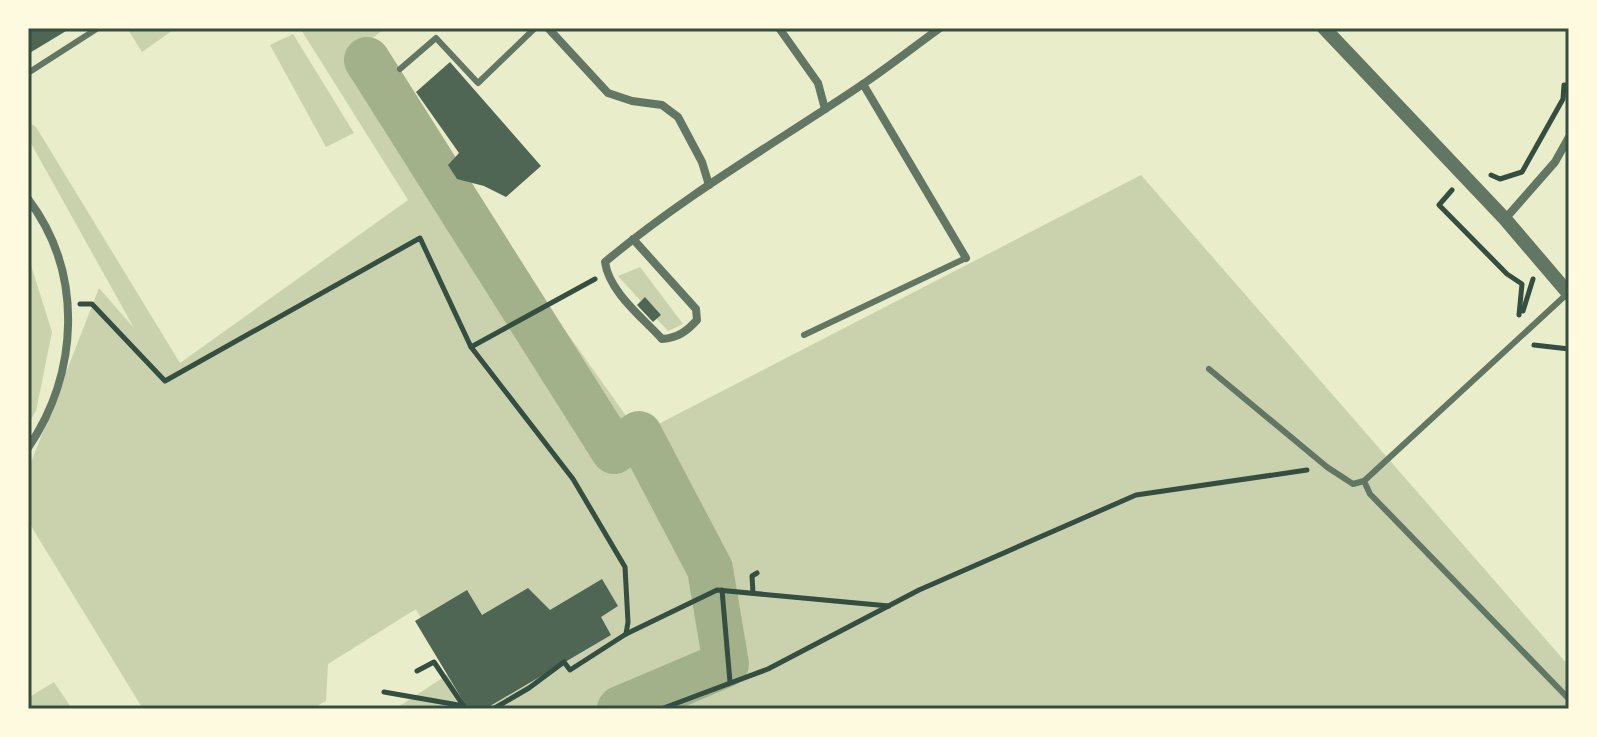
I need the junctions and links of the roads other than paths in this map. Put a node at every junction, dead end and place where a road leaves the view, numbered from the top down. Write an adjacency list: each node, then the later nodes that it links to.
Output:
1 (98, 28): 8 (lane)
2 (535, 28): 7 (lane)
3 (548, 28): 12 (street)
4 (779, 28): 10 (street)
5 (940, 28): 9 (street)
6 (1324, 28): 14 (street)
7 (400, 69)
8 (28, 73)
9 (863, 84): 10 (street); 16 (street)
10 (825, 109): 12 (street)
11 (1569, 137): 14 (street)
12 (709, 185): 15 (street)
13 (28, 199): 20 (street)
14 (1505, 219): 17 (street)
15 (633, 239): 15 (street)
16 (966, 258): 18 (lane)
17 (1568, 294): 21 (lane)
18 (804, 335)
19 (1209, 369): 21 (lane)
20 (28, 448)
21 (1364, 481): 22 (lane)
22 (1569, 699)

